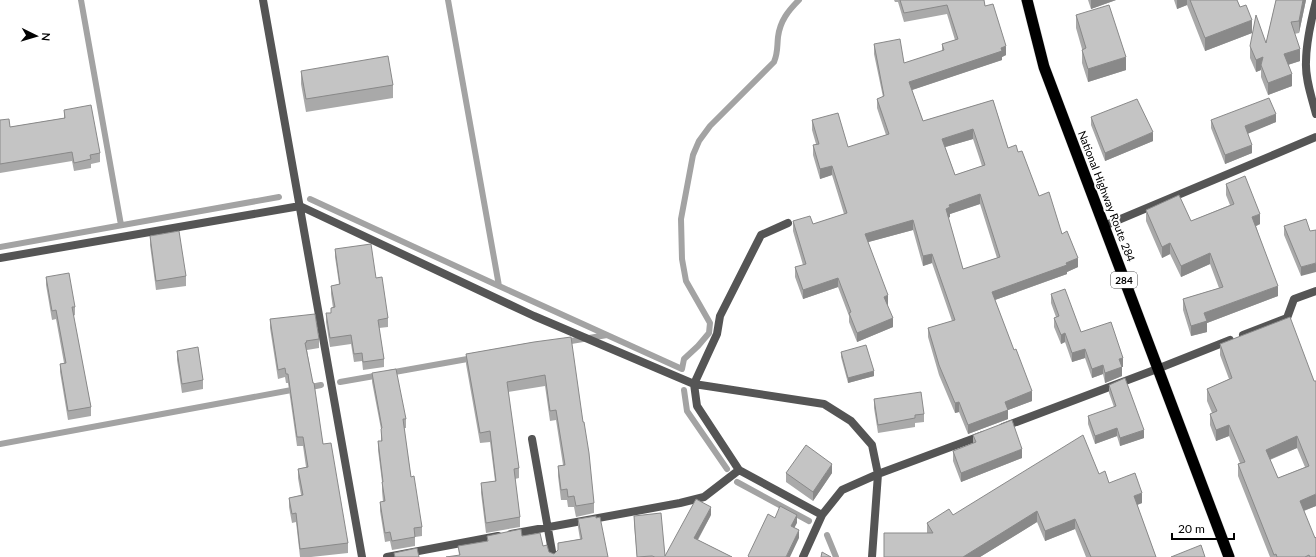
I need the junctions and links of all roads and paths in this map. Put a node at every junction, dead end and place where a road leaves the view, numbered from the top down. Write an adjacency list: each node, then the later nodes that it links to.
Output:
1 (263, 0): 6 (street)
2 (1027, 0): 8 (highway, National Highway Route 284 / 284)
3 (1316, 1): 4 (street)
4 (1316, 114)
5 (1316, 137): 8 (street)
6 (300, 206): 9 (street); 12 (street); 18 (street)
7 (788, 224): 12 (street)
8 (1104, 226): 11 (highway, National Highway Route 284 / 284)
9 (0, 258)
10 (1316, 291): 11 (street)
11 (1157, 369): 15 (street); 23 (highway, National Highway Route 284 / 284)
12 (694, 384): 14 (street); 15 (street)
13 (532, 439): 17 (street)
14 (740, 470): 16 (street); 17 (street)
15 (878, 474): 16 (street); 22 (street)
16 (822, 515): 21 (street)
17 (548, 527): 19 (street); 20 (street)
18 (362, 557)
19 (387, 557)
20 (553, 557)
21 (803, 557)
22 (872, 557)
23 (1228, 557)

